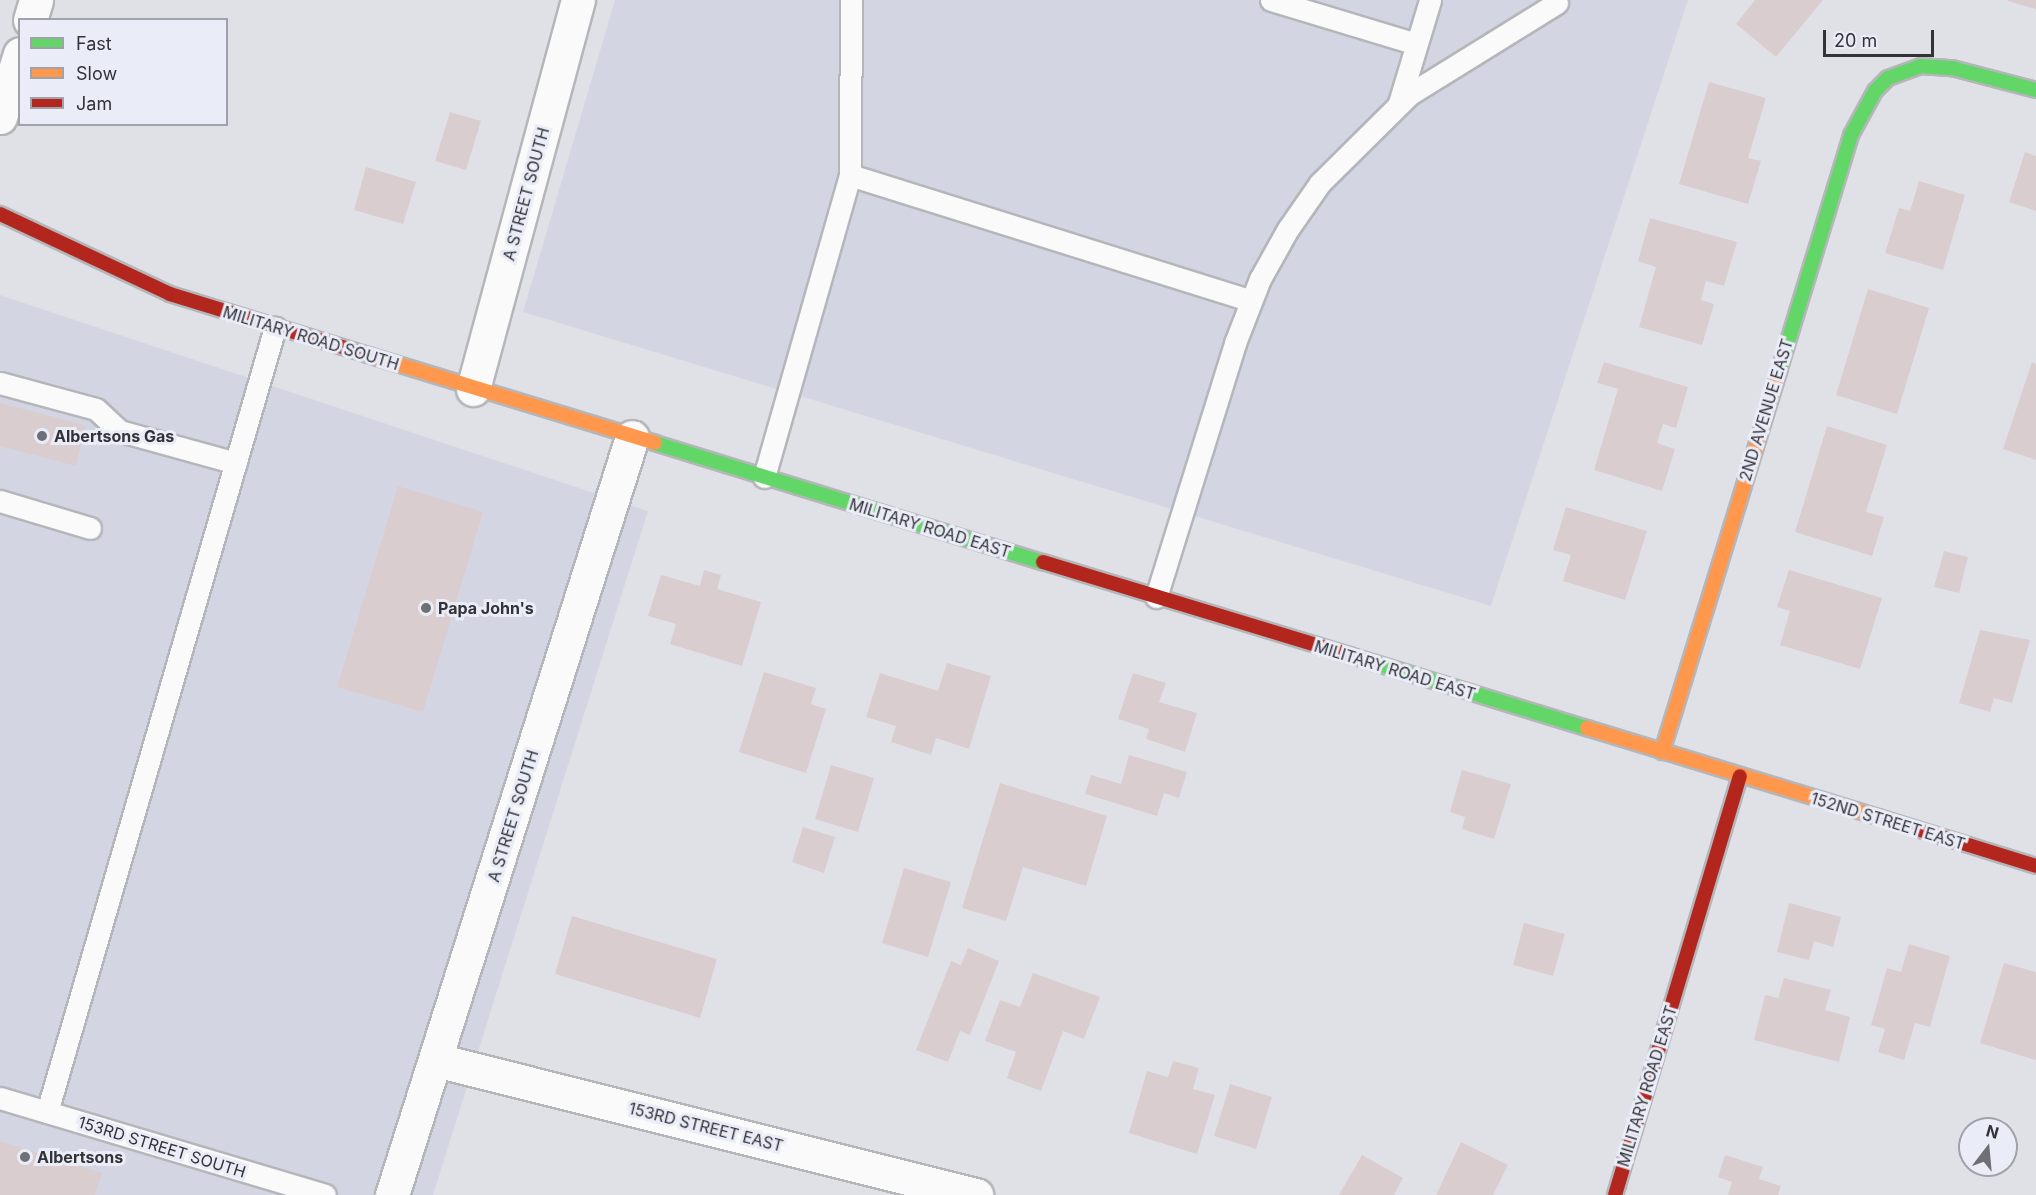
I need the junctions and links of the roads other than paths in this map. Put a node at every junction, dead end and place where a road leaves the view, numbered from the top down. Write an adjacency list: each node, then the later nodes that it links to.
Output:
1 (36, 0): 7 (street)
2 (578, 0): 18 (street, A STREET SOUTH)
3 (851, 0): 13 (lane)
4 (1271, 0): 8 (lane)
5 (1430, 0): 8 (lane)
6 (1557, 3): 11 (lane)
7 (31, 18)
8 (1417, 44): 11 (lane)
9 (18, 60): 12 (street)
10 (2036, 90): 25 (main road, 2ND AVENUE EAST)
11 (1400, 103): 15 (lane)
12 (0, 117)
13 (850, 175): 15 (lane); 21 (lane)
14 (0, 214): 16 (main road, MILITARY ROAD SOUTH)
15 (1251, 301): 24 (lane)
16 (275, 327): 18 (main road, MILITARY ROAD SOUTH); 20 (lane)
17 (0, 383): 20 (lane)
18 (473, 388): 19 (main road, MILITARY ROAD SOUTH)
19 (632, 437): 21 (main road, MILITARY ROAD EAST); 28 (street, A STREET SOUTH)
20 (236, 463): 30 (lane)
21 (764, 477): 24 (main road, MILITARY ROAD EAST)
22 (0, 501): 23 (lane)
23 (90, 528)
24 (1156, 597): 25 (main road, MILITARY ROAD EAST)
25 (1662, 752): 26 (main road, MILITARY ROAD EAST)
26 (1740, 776): 27 (main road, 152ND STREET EAST); 34 (main road, MILITARY ROAD EAST)
27 (2036, 866)
28 (436, 1060): 32 (street, A STREET SOUTH); 33 (street, 153RD STREET EAST)
29 (0, 1098): 30 (lane, 153RD STREET SOUTH)
30 (47, 1112): 31 (lane, 153RD STREET SOUTH)
31 (325, 1195)
32 (392, 1195)
33 (976, 1195)
34 (1615, 1195)

